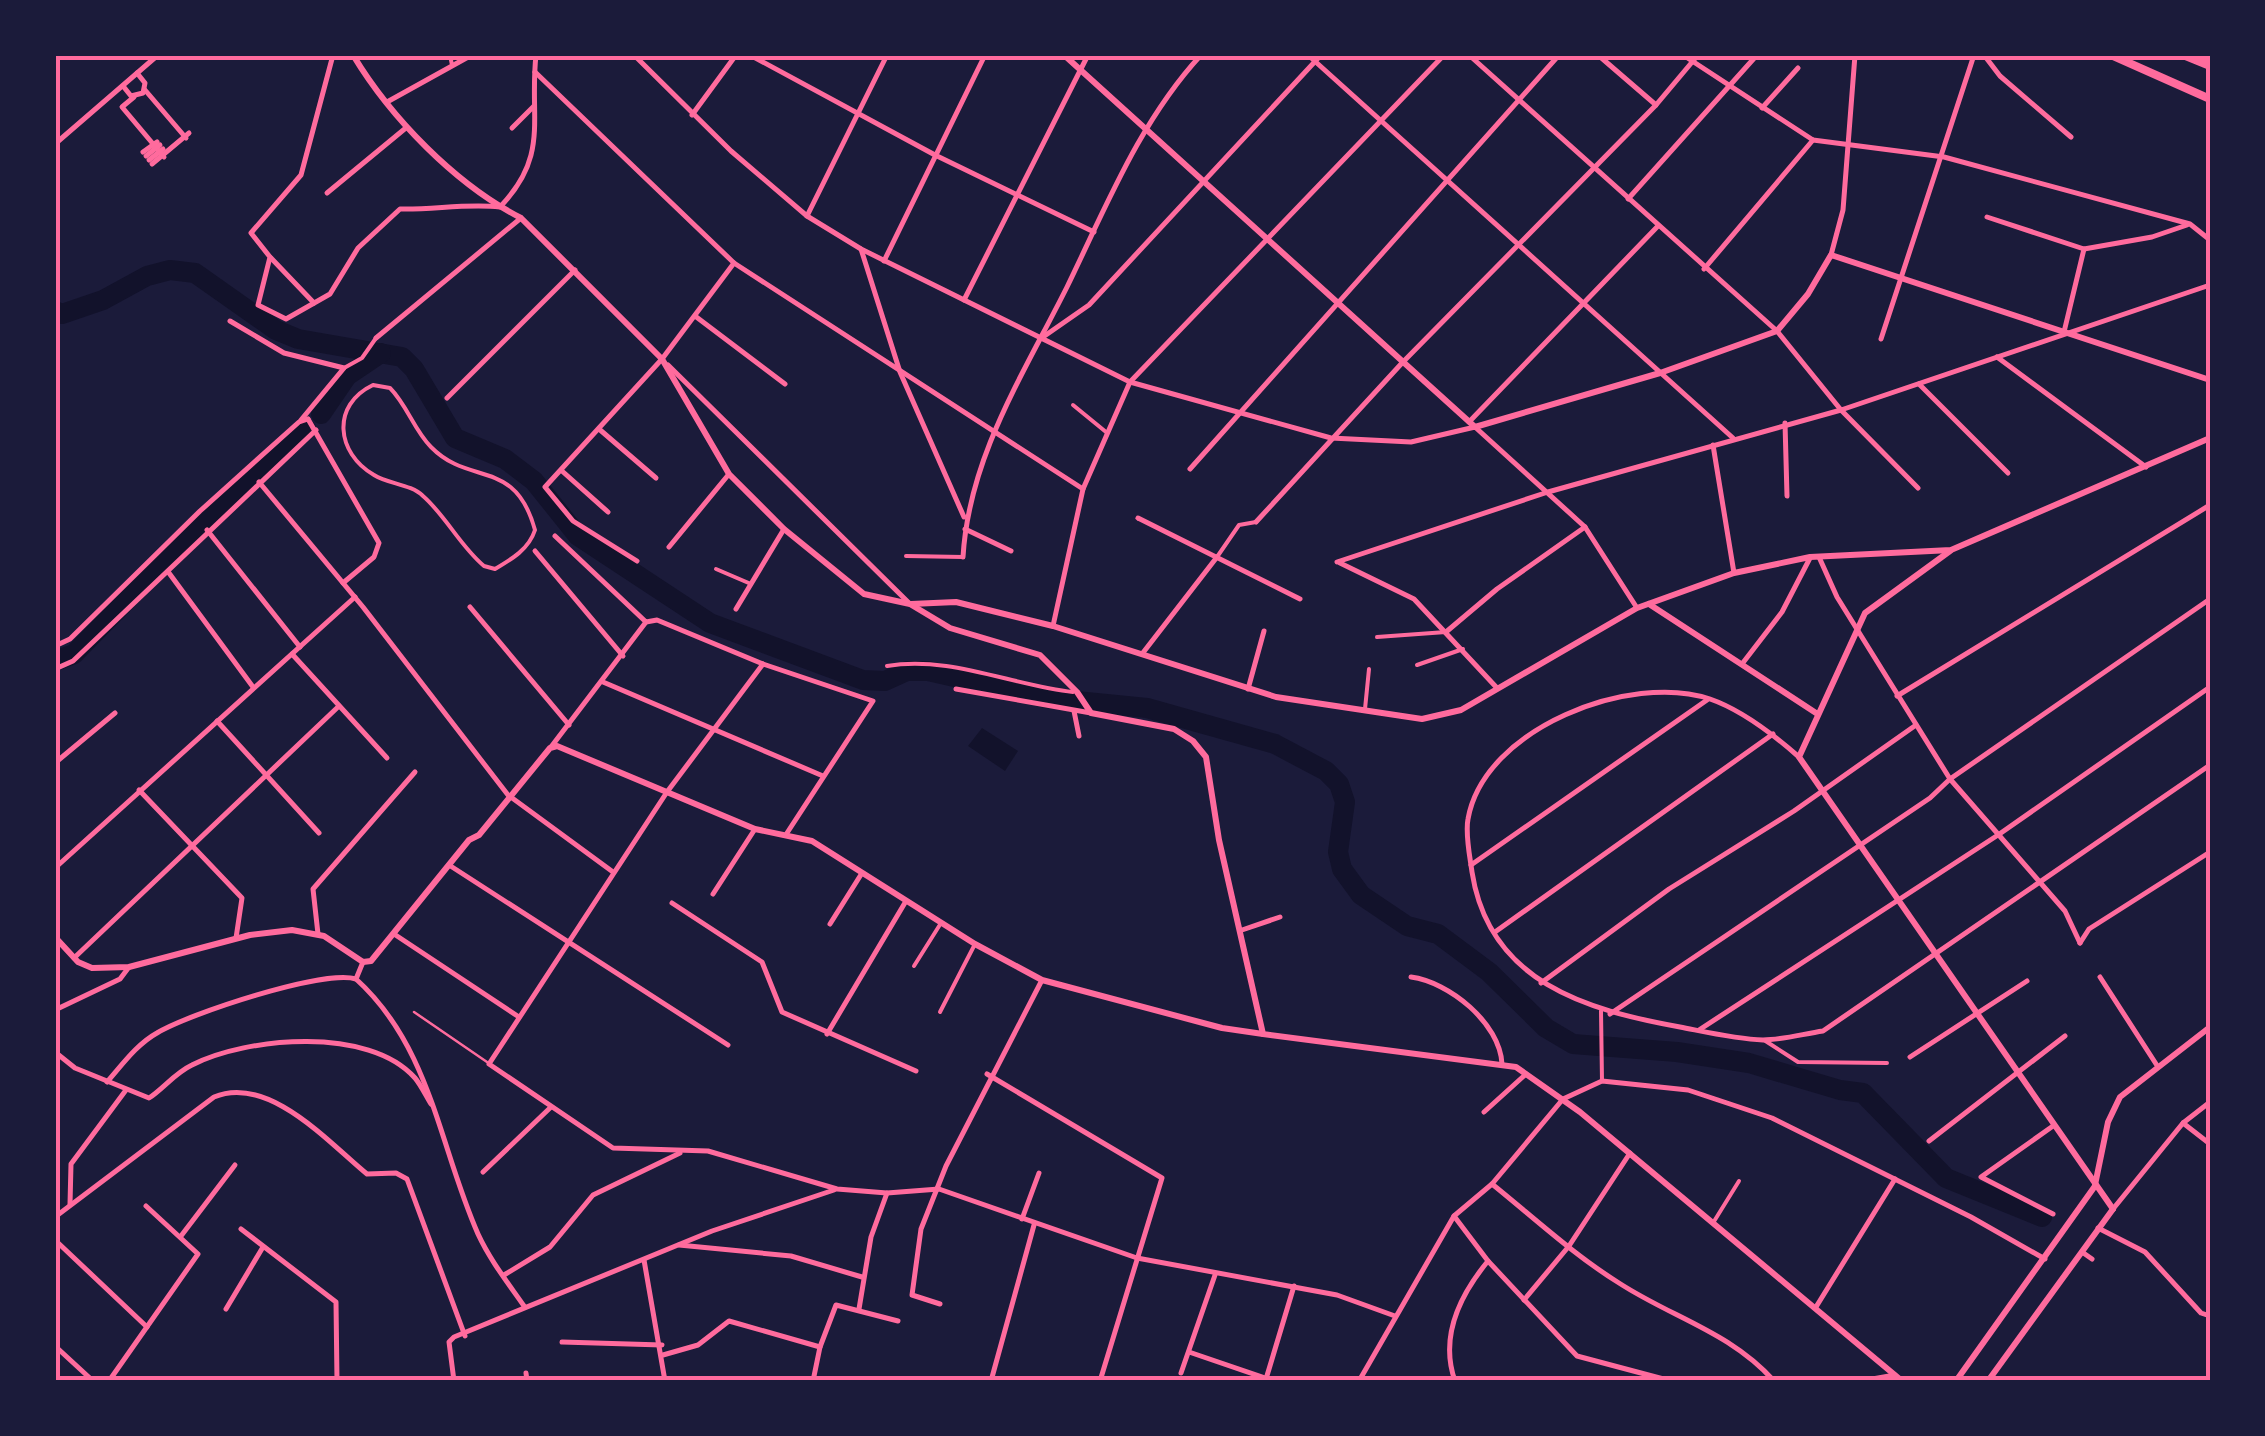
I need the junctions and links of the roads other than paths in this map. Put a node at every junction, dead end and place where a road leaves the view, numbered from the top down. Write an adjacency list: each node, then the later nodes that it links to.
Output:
1 (158, 55): 36 (street)
2 (333, 55): 79 (street)
3 (353, 55): 41 (street)
4 (450, 55): 31 (street)
5 (536, 55): 35 (street)
6 (634, 55): 48 (street)
7 (736, 55): 48 (street)
8 (750, 55): 46 (street)
9 (888, 55): 46 (street)
10 (986, 55): 59 (street)
11 (1064, 55): 33 (street)
12 (1088, 55): 33 (street)
13 (1201, 55): 52 (street)
14 (1308, 55): 29 (street)
15 (1322, 55): 29 (street)
16 (1444, 55): 49 (street)
17 (1468, 55): 40 (street)
18 (1559, 55): 40 (street)
19 (1598, 55): 44 (street)
20 (1683, 55): 30 (street)
21 (1698, 55): 30 (street)
22 (1757, 55): 38 (street)
23 (1855, 55): 57 (street)
24 (1974, 55): 60 (street)
25 (1984, 55): 54 (street)
26 (2111, 55): 42 (highway)
27 (2183, 55): 32 (highway)
28 (470, 56): 31 (street)
29 (1316, 61): 49 (street); 63 (street)
30 (1692, 62): 38 (street); 44 (street)
31 (452, 65): 41 (street)
32 (2210, 66)
33 (1080, 68): 52 (street); 65 (street)
34 (1798, 68): 45 (street)
35 (534, 72): 43 (street); 82 (street)
36 (138, 73): 37 (street); 47 (street)
37 (123, 86): 39 (street); 56 (street)
38 (1728, 87): 45 (street); 66 (street)
39 (134, 97): 47 (street); 53 (street)
40 (1518, 99): 61 (street); 62 (street)
41 (387, 102): 50 (street)
42 (2210, 102)
43 (536, 104): 51 (street); 67 (street)
44 (1656, 104): 61 (street)
45 (1762, 108): 55 (street)
46 (858, 113): 59 (street); 68 (street)
47 (166, 115): 53 (street)
48 (692, 115): 68 (street)
49 (1381, 120): 62 (street); 75 (street)
50 (410, 128): 64 (street); 67 (street)
51 (512, 128)
52 (1145, 130): 63 (street); 73 (street)
53 (147, 134): 58 (street); 58 (street); 58 (street)
54 (2071, 138)
55 (1814, 140): 57 (street); 83 (street)
56 (55, 144)
57 (1847, 148): 60 (street); 80 (street)
58 (143, 152)
59 (935, 155): 65 (street); 81 (street)
60 (1944, 157): 71 (street); 85 (street)
61 (1595, 168): 66 (street); 76 (street)
62 (1448, 181): 76 (street); 90 (street)
63 (1202, 182): 75 (street); 95 (street)
64 (327, 193)
65 (1014, 195): 73 (street); 87 (street)
66 (1628, 199): 72 (street)
67 (500, 208): 70 (street); 88 (street)
68 (807, 216): 78 (street)
69 (1987, 217): 77 (street)
70 (521, 218): 84 (street); 97 (street)
71 (2190, 224): 74 (street); 77 (street)
72 (1657, 226): 83 (street); 89 (street)
73 (1094, 232): 95 (street)
74 (2210, 240)
75 (1268, 241): 90 (street); 105 (street)
76 (1517, 245): 89 (street); 100 (street)
77 (2084, 249): 94 (street)
78 (861, 250): 81 (street); 102 (street)
79 (270, 256): 88 (street); 88 (street)
80 (1831, 256): 85 (street); 93 (street)
81 (884, 261): 87 (street)
82 (734, 263): 91 (street); 102 (street)
83 (1704, 268): 93 (street)
84 (575, 270): 99 (street); 108 (street)
85 (1900, 278): 94 (street); 96 (street)
86 (2210, 285): 94 (street)
87 (964, 300): 95 (street)
88 (314, 303)
89 (1585, 304): 103 (street); 116 (street)
90 (1336, 306): 100 (street); 112 (street)
91 (695, 316): 99 (street); 106 (street)
92 (230, 321): 101 (street)
93 (1777, 332): 103 (street); 111 (street)
94 (2064, 332): 98 (street); 104 (street)
95 (1042, 338): 105 (street); 118 (street)
96 (1880, 339)
97 (374, 341): 101 (street)
98 (1996, 358): 107 (street); 128 (street)
99 (662, 359): 120 (street); 132 (street); 167 (street)
100 (1402, 363): 116 (street); 122 (street)
101 (344, 368): 110 (street)
102 (900, 372): 118 (street); 142 (street)
103 (1660, 372): 116 (street); 123 (street)
104 (2210, 380)
105 (1130, 382): 112 (street); 121 (street)
106 (785, 384)
107 (1919, 384): 111 (street); 131 (street)
108 (447, 398)
109 (1073, 405): 121 (street)
110 (310, 409): 113 (street); 114 (street)
111 (1840, 410): 115 (street); 135 (street)
112 (1239, 416): 122 (street); 129 (street)
113 (308, 420): 114 (street); 119 (street)
114 (298, 422): 117 (street)
115 (1785, 423): 123 (street); 138 (street)
116 (1472, 425): 122 (street); 137 (street)
117 (291, 428): 125 (street); 178 (street)
118 (993, 428): 136 (street); 142 (street)
119 (316, 430): 125 (street); 162 (street)
120 (599, 430): 130 (street); 133 (street)
121 (1106, 432): 136 (street)
122 (1331, 438): 143 (street)
123 (1734, 439): 126 (street)
124 (2206, 440): 127 (street); 128 (street)
125 (305, 442): 134 (street)
126 (1714, 445): 137 (street); 161 (street)
127 (2210, 452)
128 (2146, 467): 151 (street)
129 (1190, 469)
130 (562, 471): 140 (street); 158 (street)
131 (2008, 473)
132 (729, 474): 145 (street); 150 (street)
133 (656, 478)
134 (259, 482): 147 (street); 162 (street)
135 (1918, 488)
136 (1084, 489): 174 (street)
137 (1548, 492): 144 (street); 176 (street)
138 (1787, 496)
139 (2210, 505): 197 (street)
140 (608, 512)
141 (1138, 518): 156 (street)
142 (965, 519): 146 (street)
143 (1256, 522): 156 (street)
144 (1585, 527): 170 (street); 176 (street)
145 (784, 529): 163 (street); 167 (street)
146 (965, 529): 153 (street); 155 (street)
147 (207, 530): 160 (street); 179 (street)
148 (555, 536): 172 (street)
149 (460, 541): 149 (street)
150 (669, 547)
151 (1951, 550): 157 (street); 173 (street)
152 (535, 551): 183 (street)
153 (1011, 551)
154 (906, 556): 155 (street)
155 (964, 557)
156 (1216, 557): 165 (street); 182 (street)
157 (1814, 557): 161 (street); 173 (street); 185 (street)
158 (637, 562)
159 (716, 569): 163 (street)
160 (168, 572): 189 (street); 192 (street)
161 (1734, 573): 168 (street)
162 (343, 582): 164 (street)
163 (751, 584): 171 (street)
164 (355, 597): 179 (street); 223 (street)
165 (1300, 599)
166 (2210, 599): 219 (street)
167 (910, 604): 174 (street); 196 (street)
168 (1649, 604): 170 (street); 185 (street)
169 (470, 607): 206 (street)
170 (1637, 608): 195 (street)
171 (736, 609)
172 (646, 622): 183 (street); 184 (street)
173 (1858, 625): 197 (street); 203 (street)
174 (1053, 626): 182 (street)
175 (1264, 632): 194 (street)
176 (1446, 632): 177 (street); 180 (street)
177 (1376, 637)
178 (55, 646)
179 (300, 646): 181 (street)
180 (1463, 649): 186 (street); 195 (street)
181 (292, 654): 192 (street); 199 (street)
182 (1140, 655): 194 (street)
183 (623, 656): 190 (street)
184 (763, 664): 208 (street); 218 (street)
185 (1742, 664): 203 (street)
186 (1417, 665)
187 (887, 666): 196 (street)
188 (1370, 668): 200 (street)
189 (55, 669)
190 (604, 682): 206 (street); 208 (street)
191 (2210, 687): 227 (street)
192 (253, 688): 205 (street)
193 (956, 689): 201 (street)
194 (1248, 689): 200 (street)
195 (1499, 690): 200 (street)
196 (1079, 694): 202 (street)
197 (1897, 696): 207 (street)
198 (1709, 698): 209 (street); 232 (street); 232 (street)
199 (339, 706): 213 (street); 217 (street)
200 (1365, 711)
201 (1074, 712): 202 (street); 210 (street)
202 (1091, 713): 244 (street)
203 (1816, 713): 212 (street)
204 (115, 714): 214 (street)
205 (216, 720): 217 (street); 220 (street)
206 (569, 725): 211 (street)
207 (1916, 725): 219 (street); 221 (street)
208 (714, 728): 218 (street); 222 (street)
209 (1774, 734): 212 (street); 245 (street)
210 (1079, 736)
211 (550, 748): 222 (street); 223 (street)
212 (1799, 757): 221 (street)
213 (387, 758)
214 (55, 763)
215 (2210, 765): 236 (street)
216 (415, 772): 246 (street)
217 (265, 774): 225 (street); 229 (street)
218 (824, 776): 226 (street)
219 (1950, 779): 227 (street); 228 (street)
220 (139, 790): 229 (street); 233 (street)
221 (1822, 791): 228 (street); 262 (street)
222 (667, 792): 224 (street); 234 (street)
223 (508, 796): 231 (street); 234 (street)
224 (755, 829): 226 (street); 237 (street)
225 (319, 833)
226 (787, 833): 235 (street)
227 (1998, 835): 236 (street); 238 (street)
228 (1858, 844): 238 (street); 269 (street)
229 (189, 846): 249 (street); 253 (street)
230 (2210, 852): 236 (street)
231 (449, 864): 247 (street); 250 (street)
232 (1471, 865): 245 (street)
233 (55, 868)
234 (613, 872): 250 (street)
235 (862, 873): 239 (street); 243 (street)
236 (2040, 884): 252 (street)
237 (713, 894)
238 (1897, 900): 252 (street); 273 (street)
239 (906, 901): 242 (street); 274 (street)
240 (672, 903): 274 (street)
241 (1280, 917): 244 (street)
242 (941, 923): 251 (street); 255 (street)
243 (830, 924)
244 (1242, 930): 275 (street)
245 (1494, 932): 262 (street)
246 (318, 934): 249 (street); 254 (street)
247 (394, 934): 254 (street); 271 (street)
248 (55, 937): 253 (street)
249 (236, 938): 256 (street)
250 (567, 943): 263 (street); 271 (street)
251 (976, 944): 260 (street); 268 (street)
252 (1936, 957): 270 (street); 277 (street)
253 (74, 958): 256 (street)
254 (363, 962): 259 (street)
255 (914, 966)
256 (129, 967): 265 (street)
257 (1411, 977): 283 (street)
258 (2100, 977): 284 (street)
259 (356, 979): 291 (street); 298 (street)
260 (1042, 980): 275 (street); 289 (street)
261 (2027, 982): 270 (street)
262 (1541, 984): 267 (street)
263 (643, 992): 264 (street); 278 (street)
264 (638, 999)
265 (55, 1010)
266 (416, 1011): 282 (lane)
267 (1602, 1011): 269 (street); 290 (street)
268 (940, 1012)
269 (1610, 1014): 273 (street)
270 (1977, 1016): 280 (street); 288 (street)
271 (519, 1017): 282 (street)
272 (2210, 1026): 284 (street)
273 (1700, 1030): 277 (street)
274 (827, 1034): 285 (street)
275 (1263, 1034): 283 (street)
276 (2064, 1036): 288 (street)
277 (1764, 1040): 281 (street)
278 (728, 1046)
279 (55, 1052): 291 (street)
280 (1910, 1057)
281 (1886, 1063)
282 (489, 1064): 295 (street)
283 (1502, 1064): 287 (street)
284 (2158, 1067): 311 (street)
285 (916, 1071)
286 (987, 1074): 289 (street)
287 (1526, 1074): 293 (street); 296 (street)
288 (2016, 1074): 299 (street); 300 (street)
289 (994, 1078): 313 (street); 333 (street)
290 (1602, 1081): 293 (street); 307 (street)
291 (107, 1082): 292 (street)
292 (126, 1090): 298 (street); 316 (street)
293 (1563, 1100): 303 (street); 310 (street)
294 (2210, 1102): 297 (street)
295 (551, 1107): 302 (street); 305 (street)
296 (1484, 1112)
297 (2183, 1122): 301 (street); 318 (street)
298 (443, 1124): 338 (street)
299 (2053, 1126): 311 (street); 319 (street)
300 (1930, 1141)
301 (2210, 1144)
302 (683, 1152): 308 (street); 338 (street)
303 (1630, 1153): 323 (street); 331 (street)
304 (235, 1165): 327 (street)
305 (483, 1172)
306 (1040, 1173): 322 (street)
307 (1895, 1179): 334 (street); 345 (street)
308 (809, 1181): 312 (street); 315 (street)
309 (1739, 1181): 323 (street)
310 (1492, 1184): 320 (street); 331 (street)
311 (2095, 1186): 318 (street); 334 (street)
312 (837, 1189): 314 (street); 315 (street)
313 (939, 1189): 314 (street); 322 (street); 343 (street)
314 (886, 1193): 340 (street)
315 (811, 1198): 329 (street)
316 (70, 1206): 321 (street); 352 (street)
317 (146, 1206): 327 (street)
318 (2113, 1209): 326 (street)
319 (2053, 1214)
320 (1454, 1216): 337 (street); 348 (street)
321 (55, 1217)
322 (1022, 1219): 324 (street)
323 (1713, 1222): 345 (street)
324 (1034, 1225): 333 (street); 368 (street)
325 (242, 1228): 330 (street)
326 (2098, 1228): 332 (street); 349 (street)
327 (180, 1236): 351 (street)
328 (55, 1240): 351 (street)
329 (678, 1245): 335 (street); 340 (street)
330 (264, 1246): 346 (street); 364 (street)
331 (1570, 1246): 342 (street); 373 (street)
332 (2082, 1252): 336 (street); 376 (street)
333 (1137, 1258): 339 (street); 369 (street)
334 (2044, 1259): 375 (street)
335 (644, 1260): 344 (street); 355 (street)
336 (2092, 1260)
337 (1488, 1261): 342 (street); 371 (street)
338 (503, 1276): 344 (street)
339 (1215, 1276): 341 (street); 357 (street)
340 (862, 1277): 347 (street)
341 (1294, 1286): 348 (street); 361 (street)
342 (1524, 1302): 372 (street)
343 (940, 1304)
344 (524, 1306): 352 (street)
345 (1816, 1307): 360 (street)
346 (226, 1308)
347 (859, 1309): 350 (street); 356 (street)
348 (1395, 1316): 370 (street)
349 (2210, 1316)
350 (898, 1321)
351 (147, 1327): 363 (street)
352 (465, 1336): 365 (street)
353 (562, 1342): 355 (street)
354 (55, 1346): 362 (street)
355 (662, 1346): 358 (street)
356 (820, 1347): 358 (street); 367 (street)
357 (1189, 1352): 359 (street); 361 (street)
358 (662, 1355): 366 (street)
359 (1181, 1373)
360 (1899, 1378): 374 (street)
361 (1270, 1380)
362 (93, 1381)
363 (109, 1381)
364 (337, 1381)
365 (454, 1381)
366 (665, 1381)
367 (813, 1381)
368 (990, 1381)
369 (1100, 1381)
370 (1360, 1381)
371 (1455, 1381)
372 (1671, 1381)
373 (1774, 1381)
374 (1861, 1381)
375 (1956, 1381)
376 (1988, 1381)

